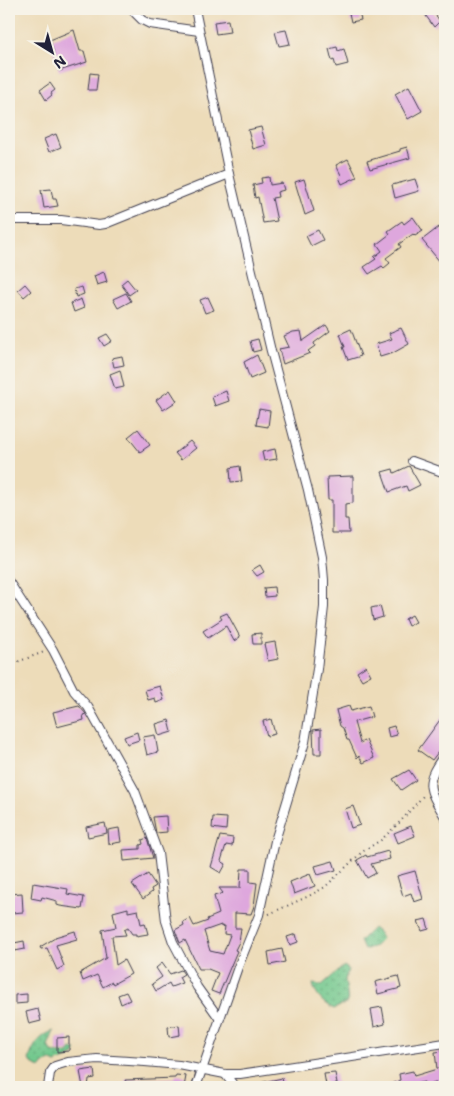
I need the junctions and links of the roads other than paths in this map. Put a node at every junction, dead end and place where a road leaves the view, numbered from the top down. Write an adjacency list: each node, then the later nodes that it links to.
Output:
1 (131, 9): 3 (street)
2 (195, 9): 3 (street)
3 (199, 31): 4 (street)
4 (229, 174): 5 (street); 11 (street)
5 (9, 220)
6 (412, 461): 7 (street)
7 (445, 473)
8 (9, 582): 11 (street)
9 (445, 754): 10 (street)
10 (445, 817)
11 (219, 1018): 14 (street)
12 (445, 1034): 13 (street)
13 (445, 1044): 15 (street)
14 (202, 1069): 15 (street); 16 (street); 17 (street)
15 (225, 1074): 18 (street)
16 (48, 1087)
17 (196, 1087)
18 (235, 1087)

